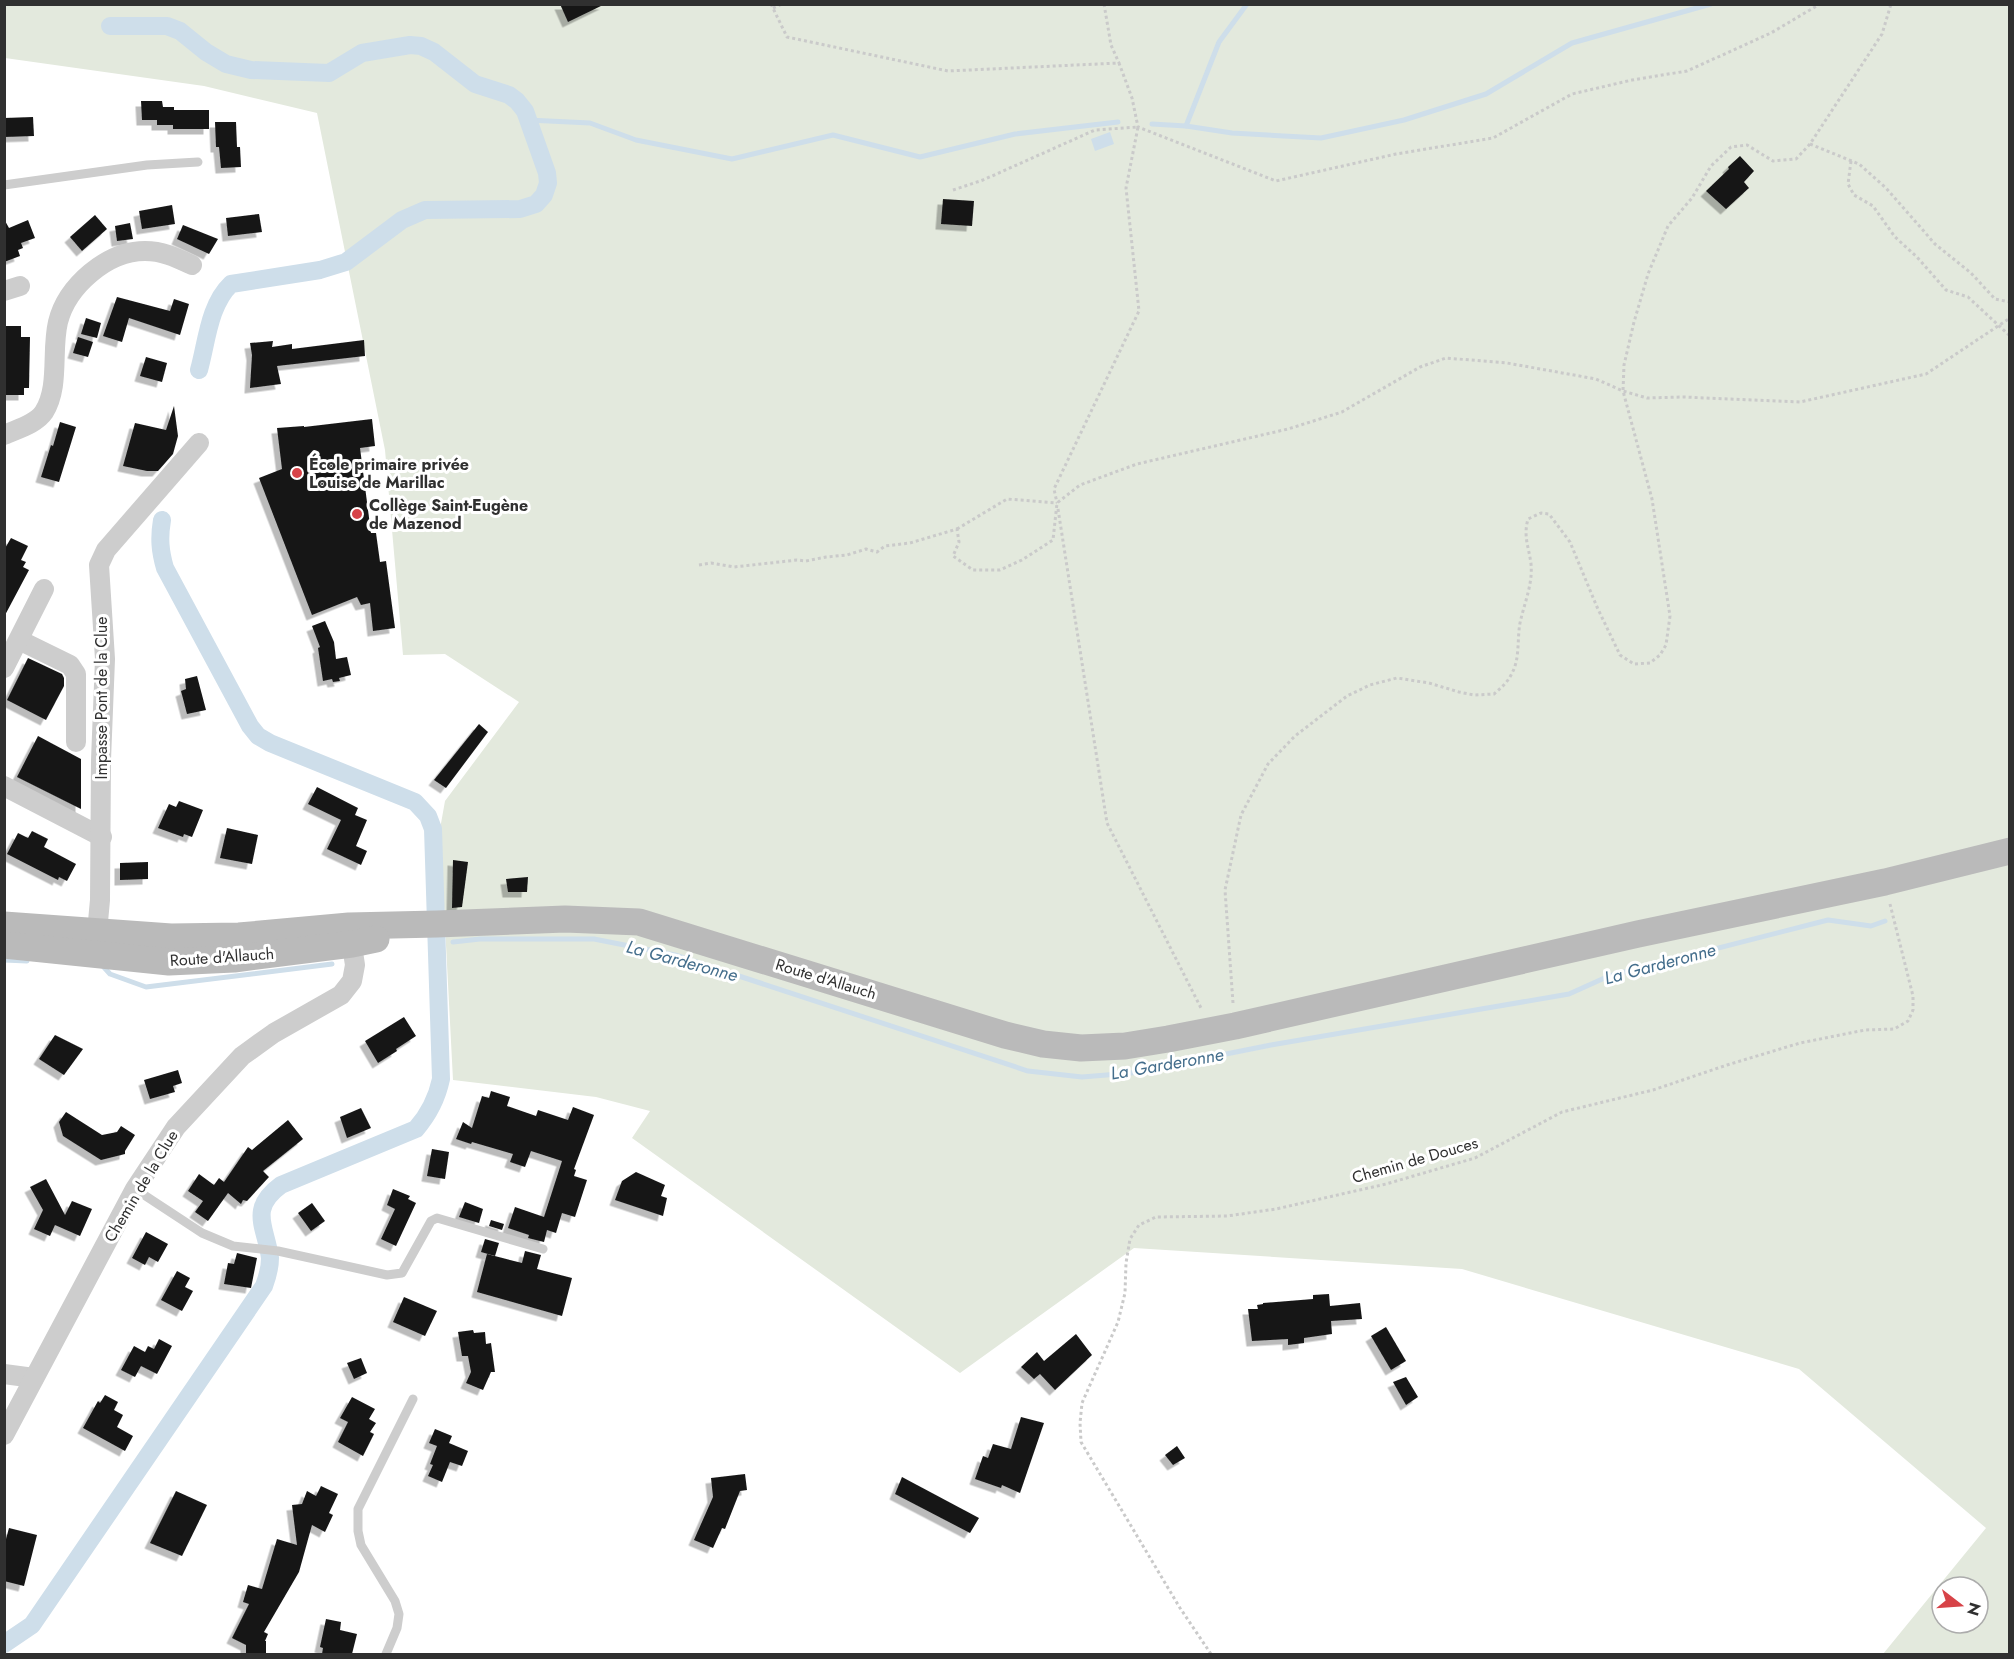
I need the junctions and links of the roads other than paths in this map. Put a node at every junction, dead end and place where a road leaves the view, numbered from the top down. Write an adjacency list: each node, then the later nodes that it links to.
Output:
1 (198, 162): 2 (lane)
2 (4, 185)
3 (192, 265): 4 (street)
4 (4, 435)
5 (200, 444): 11 (street, Impasse Pont de la Clue)
6 (44, 589): 7 (street)
7 (19, 640): 8 (street); 9 (street)
8 (4, 668)
9 (76, 742)
10 (4, 786): 11 (street)
11 (102, 837): 15 (street, Impasse Pont de la Clue)
12 (2010, 851): 14 (main road, Route d'Allauch)
13 (4, 925): 15 (main road, Route d'Allauch)
14 (350, 935): 15 (main road, Route d'Allauch); 17 (street, Chemin de la Clue)
15 (96, 942): 16 (main road, Route d'Allauch)
16 (4, 945)
17 (135, 1189): 18 (lane); 20 (street, Chemin de la Clue)
18 (543, 1249)
19 (4, 1374): 20 (street)
20 (34, 1378): 22 (street, Chemin de la Clue)
21 (413, 1400): 23 (lane)
22 (4, 1435)
23 (386, 1654)

